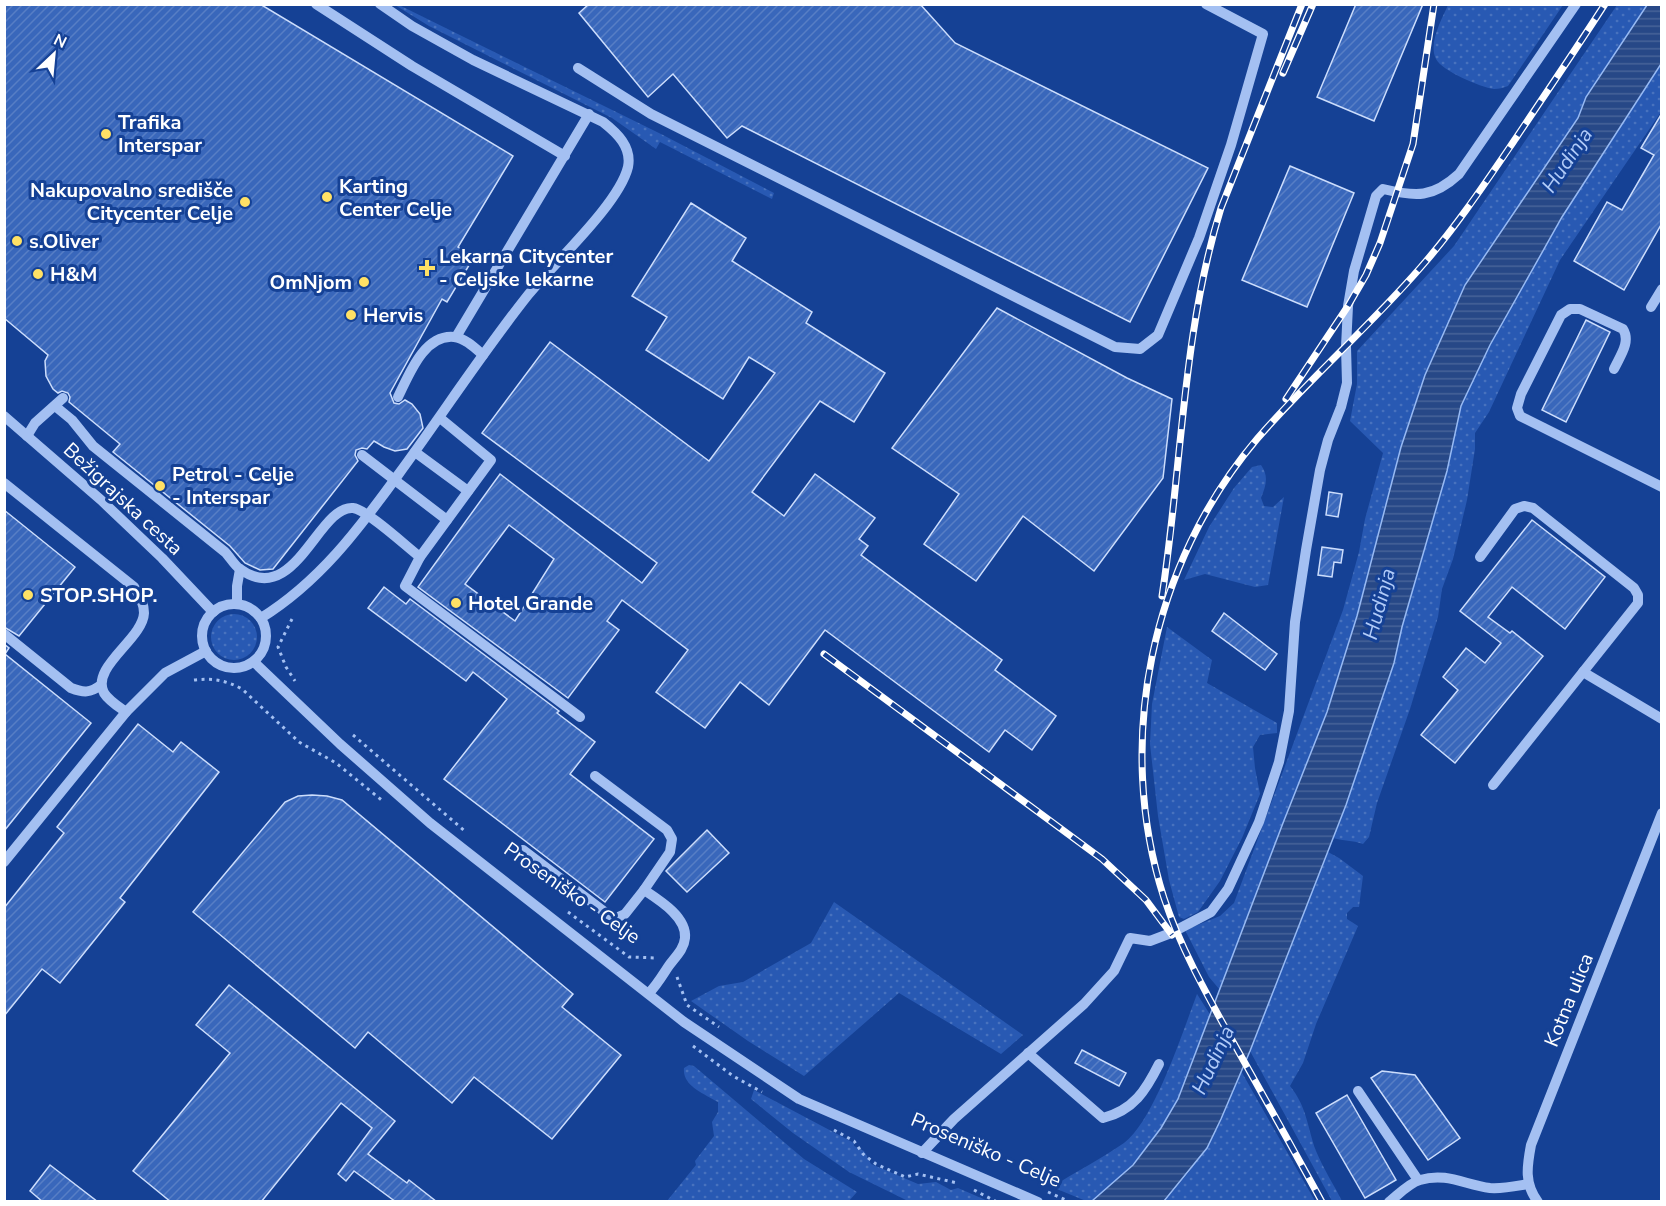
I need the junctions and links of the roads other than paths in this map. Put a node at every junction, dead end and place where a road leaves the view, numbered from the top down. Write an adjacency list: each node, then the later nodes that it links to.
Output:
1 (316, 4): 7 (street)
2 (380, 4): 6 (street)
3 (1206, 4): 5 (street)
4 (1576, 4): 46 (street)
5 (578, 68)
6 (590, 114): 7 (street); 11 (street)
7 (565, 156): 10 (street)
8 (1662, 289): 9 (street)
9 (1651, 307)
10 (456, 337): 11 (street); 13 (street)
11 (483, 355): 15 (street)
12 (1614, 369): 21 (street)
13 (398, 397)
14 (4, 416): 16 (street, Bežigrajska cesta)
15 (440, 418): 17 (street); 22 (street)
16 (27, 436): 27 (street); 29 (street, Bežigrajska cesta)
17 (415, 452): 19 (street); 22 (street)
18 (362, 455): 19 (street)
19 (394, 480): 23 (street); 24 (street)
20 (4, 483): 35 (street)
21 (1662, 487)
22 (468, 491): 24 (street)
23 (369, 516): 25 (street); 27 (street); 30 (street)
24 (447, 520): 25 (street)
25 (420, 557): 37 (street)
26 (1479, 557): 34 (street)
27 (240, 569): 28 (street)
28 (237, 604): 29 (street); 30 (street)
29 (213, 612): 32 (street)
30 (261, 618): 33 (street)
31 (4, 634): 35 (street)
32 (206, 651): 33 (street); 36 (street)
33 (254, 662): 45 (street)
34 (1583, 672): 38 (street); 40 (street)
35 (101, 685): 36 (street)
36 (126, 712): 43 (street)
37 (580, 717)
38 (1662, 719)
39 (595, 776): 44 (street)
40 (1493, 785)
41 (1662, 813): 51 (street, Kotna ulica)
42 (522, 850): 44 (street)
43 (4, 862)
44 (644, 890): 45 (street)
45 (649, 993): 49 (street)
46 (1028, 1053): 47 (street); 49 (street)
47 (1159, 1064)
48 (1358, 1091): 50 (street)
49 (922, 1153): 53 (street)
50 (1418, 1180): 51 (street); 54 (street)
51 (1528, 1184): 52 (street, Kotna ulica)
52 (1533, 1200)
53 (1038, 1202)
54 (1389, 1202)

